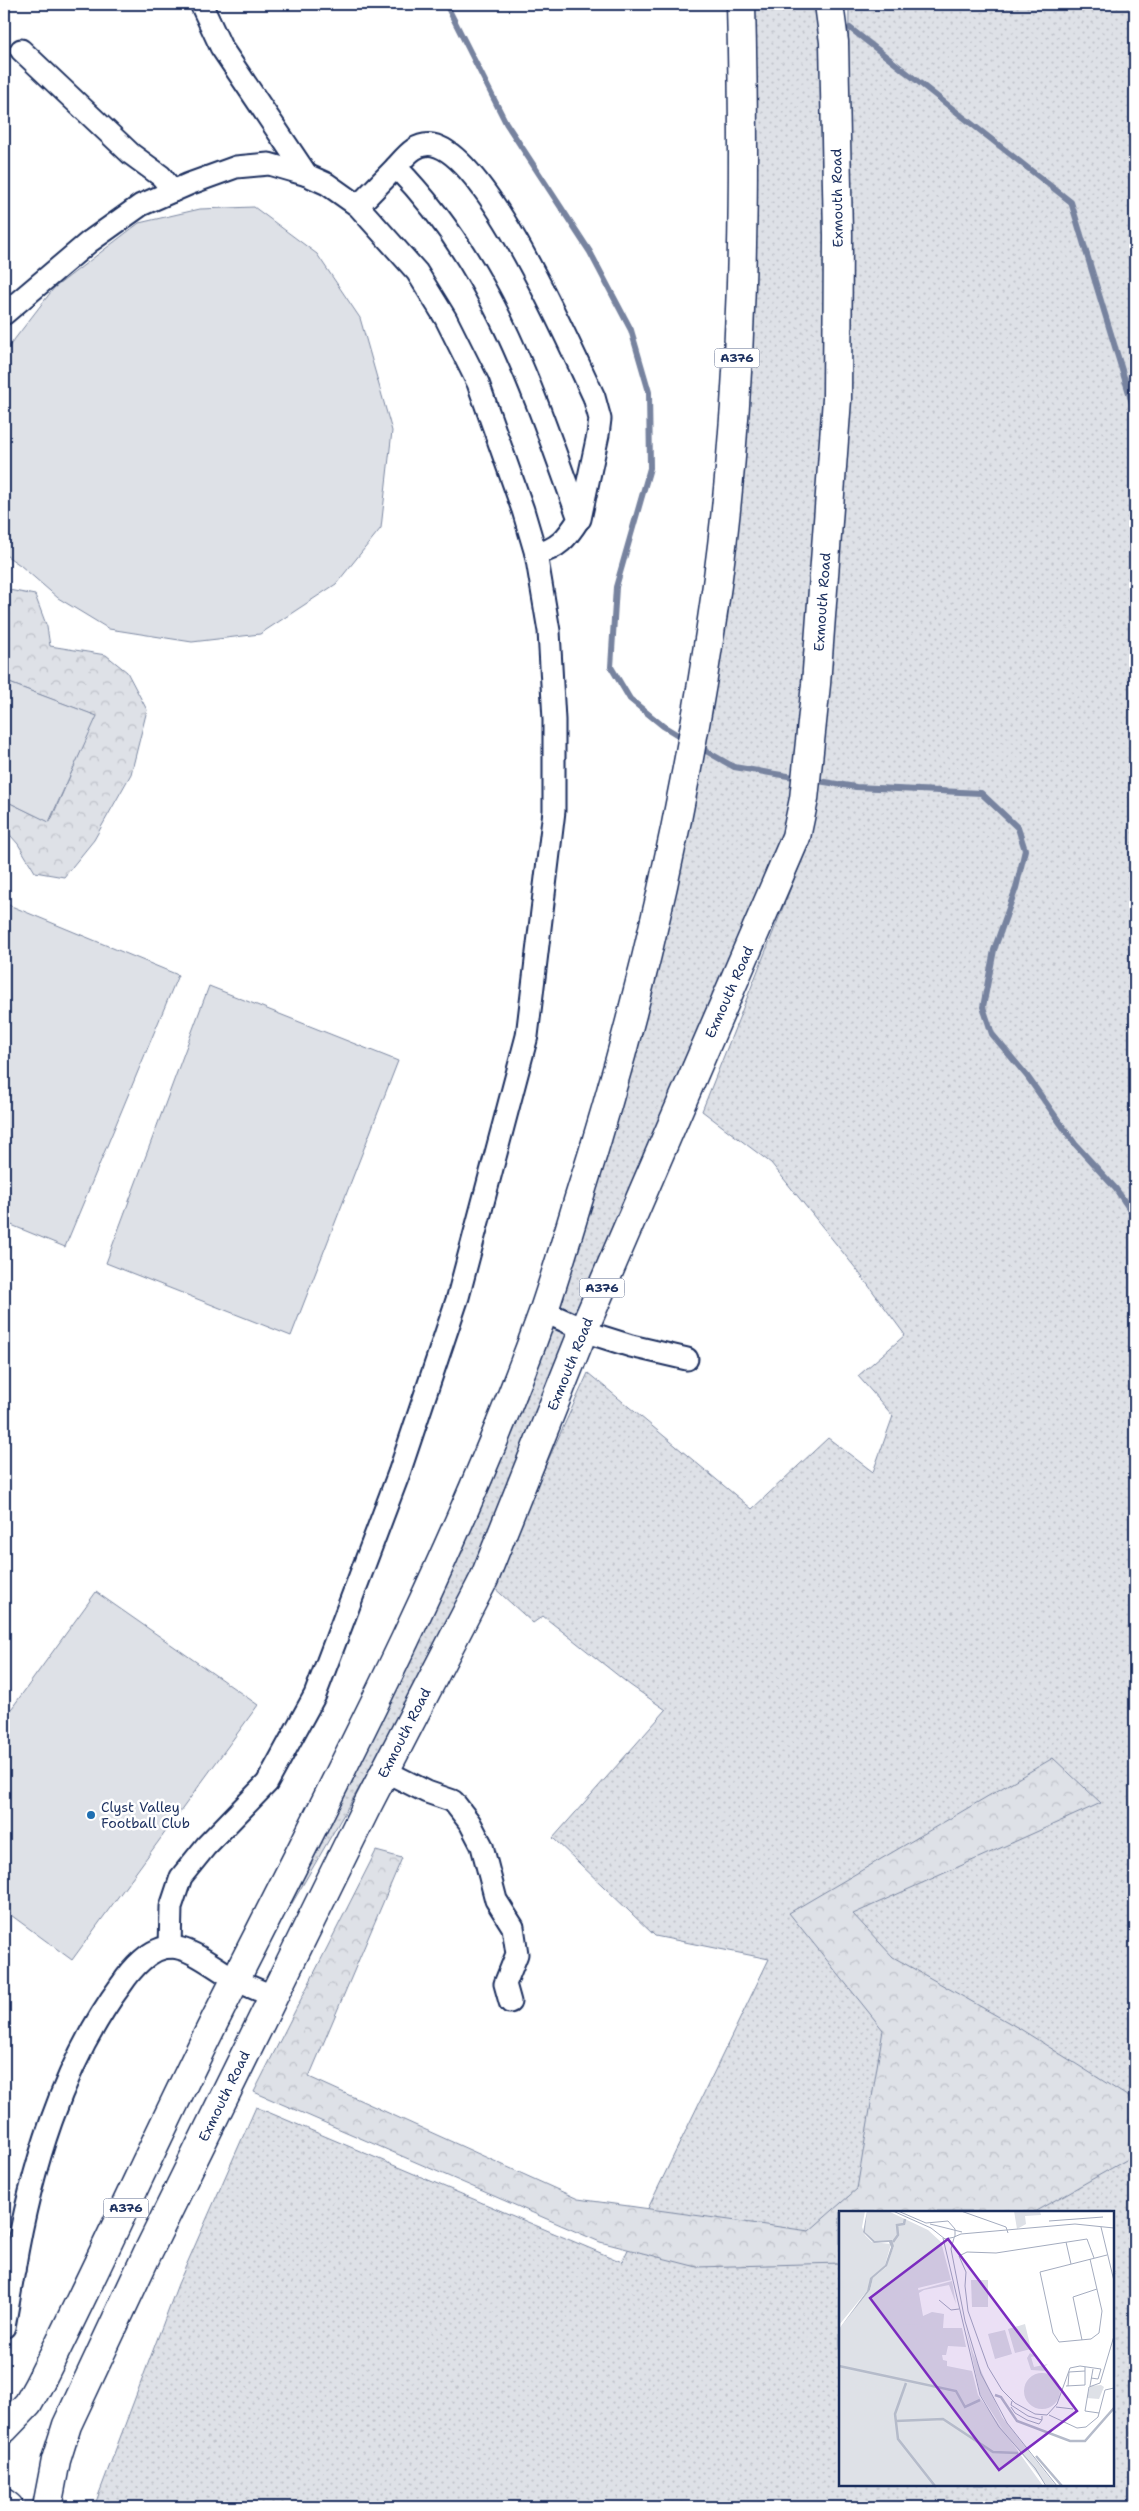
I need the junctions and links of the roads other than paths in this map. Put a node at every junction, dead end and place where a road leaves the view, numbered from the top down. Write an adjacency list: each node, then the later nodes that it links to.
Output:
1 (201, 4): 6 (street)
2 (740, 4): 12 (highway, A376)
3 (829, 4): 13 (highway, Exmouth Road / A376)
4 (21, 50): 7 (street)
5 (396, 167): 8 (street); 10 (street); 10 (street)
6 (307, 175): 7 (street); 8 (street)
7 (173, 191): 9 (street)
8 (358, 206): 11 (street)
9 (4, 314)
10 (580, 519): 11 (street)
11 (536, 554): 16 (street)
12 (543, 1311): 13 (street); 17 (highway, A376)
13 (584, 1329): 14 (street); 15 (highway, Exmouth Road / A376)
14 (687, 1359)
15 (385, 1771): 18 (highway, Exmouth Road / A376); 19 (street)
16 (170, 1947): 17 (street); 20 (street)
17 (236, 1980): 18 (street); 22 (highway, A376)
18 (273, 1996): 25 (highway, Exmouth Road / A376)
19 (510, 2002)
20 (9, 2269): 21 (street)
21 (4, 2327)
22 (4, 2429)
23 (4, 2503): 24 (highway)
24 (8, 2507)
25 (47, 2507)

